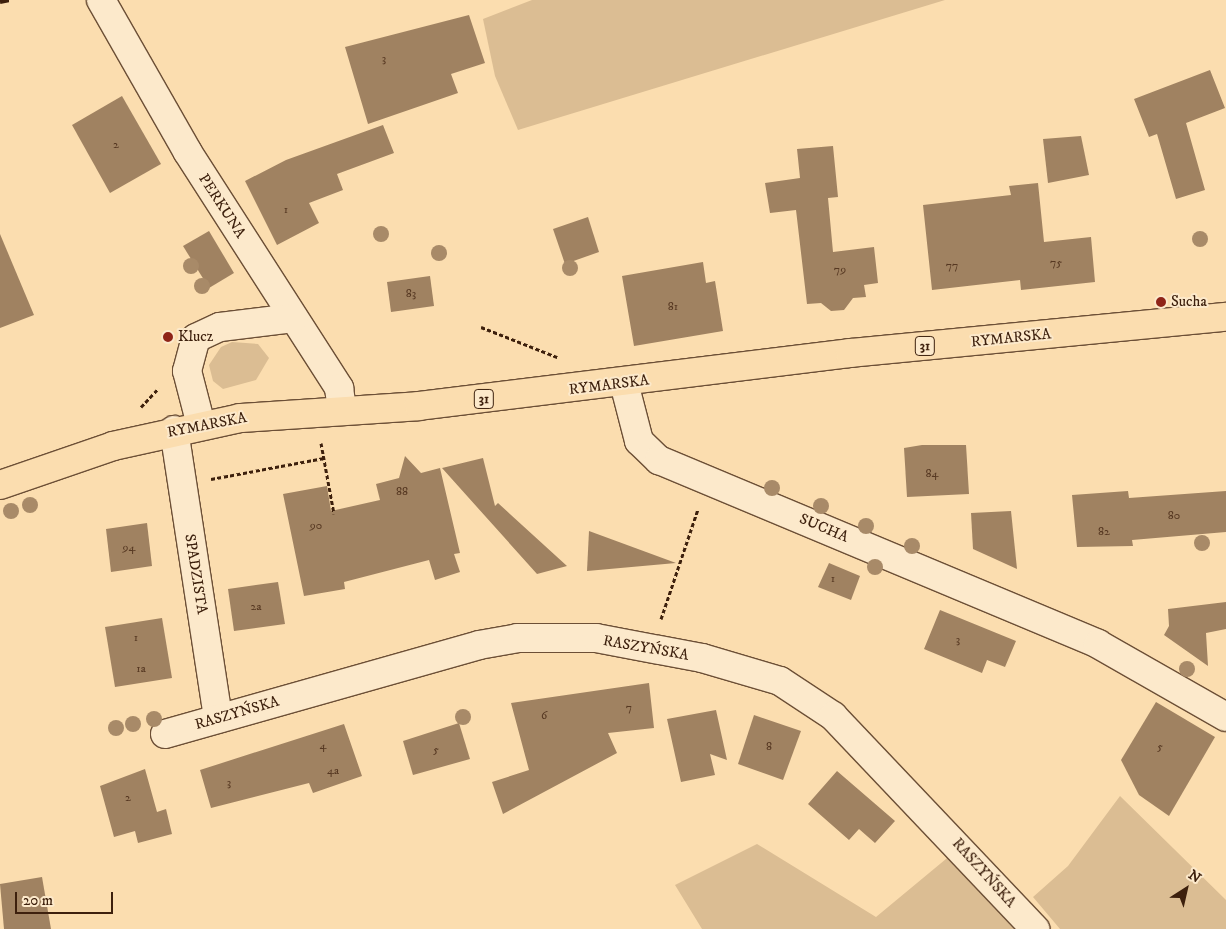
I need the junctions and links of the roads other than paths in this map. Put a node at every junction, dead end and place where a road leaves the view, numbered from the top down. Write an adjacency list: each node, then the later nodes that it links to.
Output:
1 (102, 0): 3 (street, PERKUNA)
2 (1226, 317): 4 (main road, RYMARSKA / 31)
3 (293, 318): 5 (street, PERKUNA); 6 (street)
4 (624, 383): 5 (main road, RYMARSKA / 31); 9 (street, SUCHA)
5 (342, 409): 6 (main road, RYMARSKA / 31)
6 (201, 425): 7 (main road, RYMARSKA / 31)
7 (174, 430): 8 (main road, RYMARSKA / 31); 10 (street, SPADZISTA)
8 (0, 485)
9 (1226, 717)
10 (218, 719): 11 (street, RASZYŃSKA); 12 (street, RASZYŃSKA)
11 (165, 734)
12 (1035, 929)

